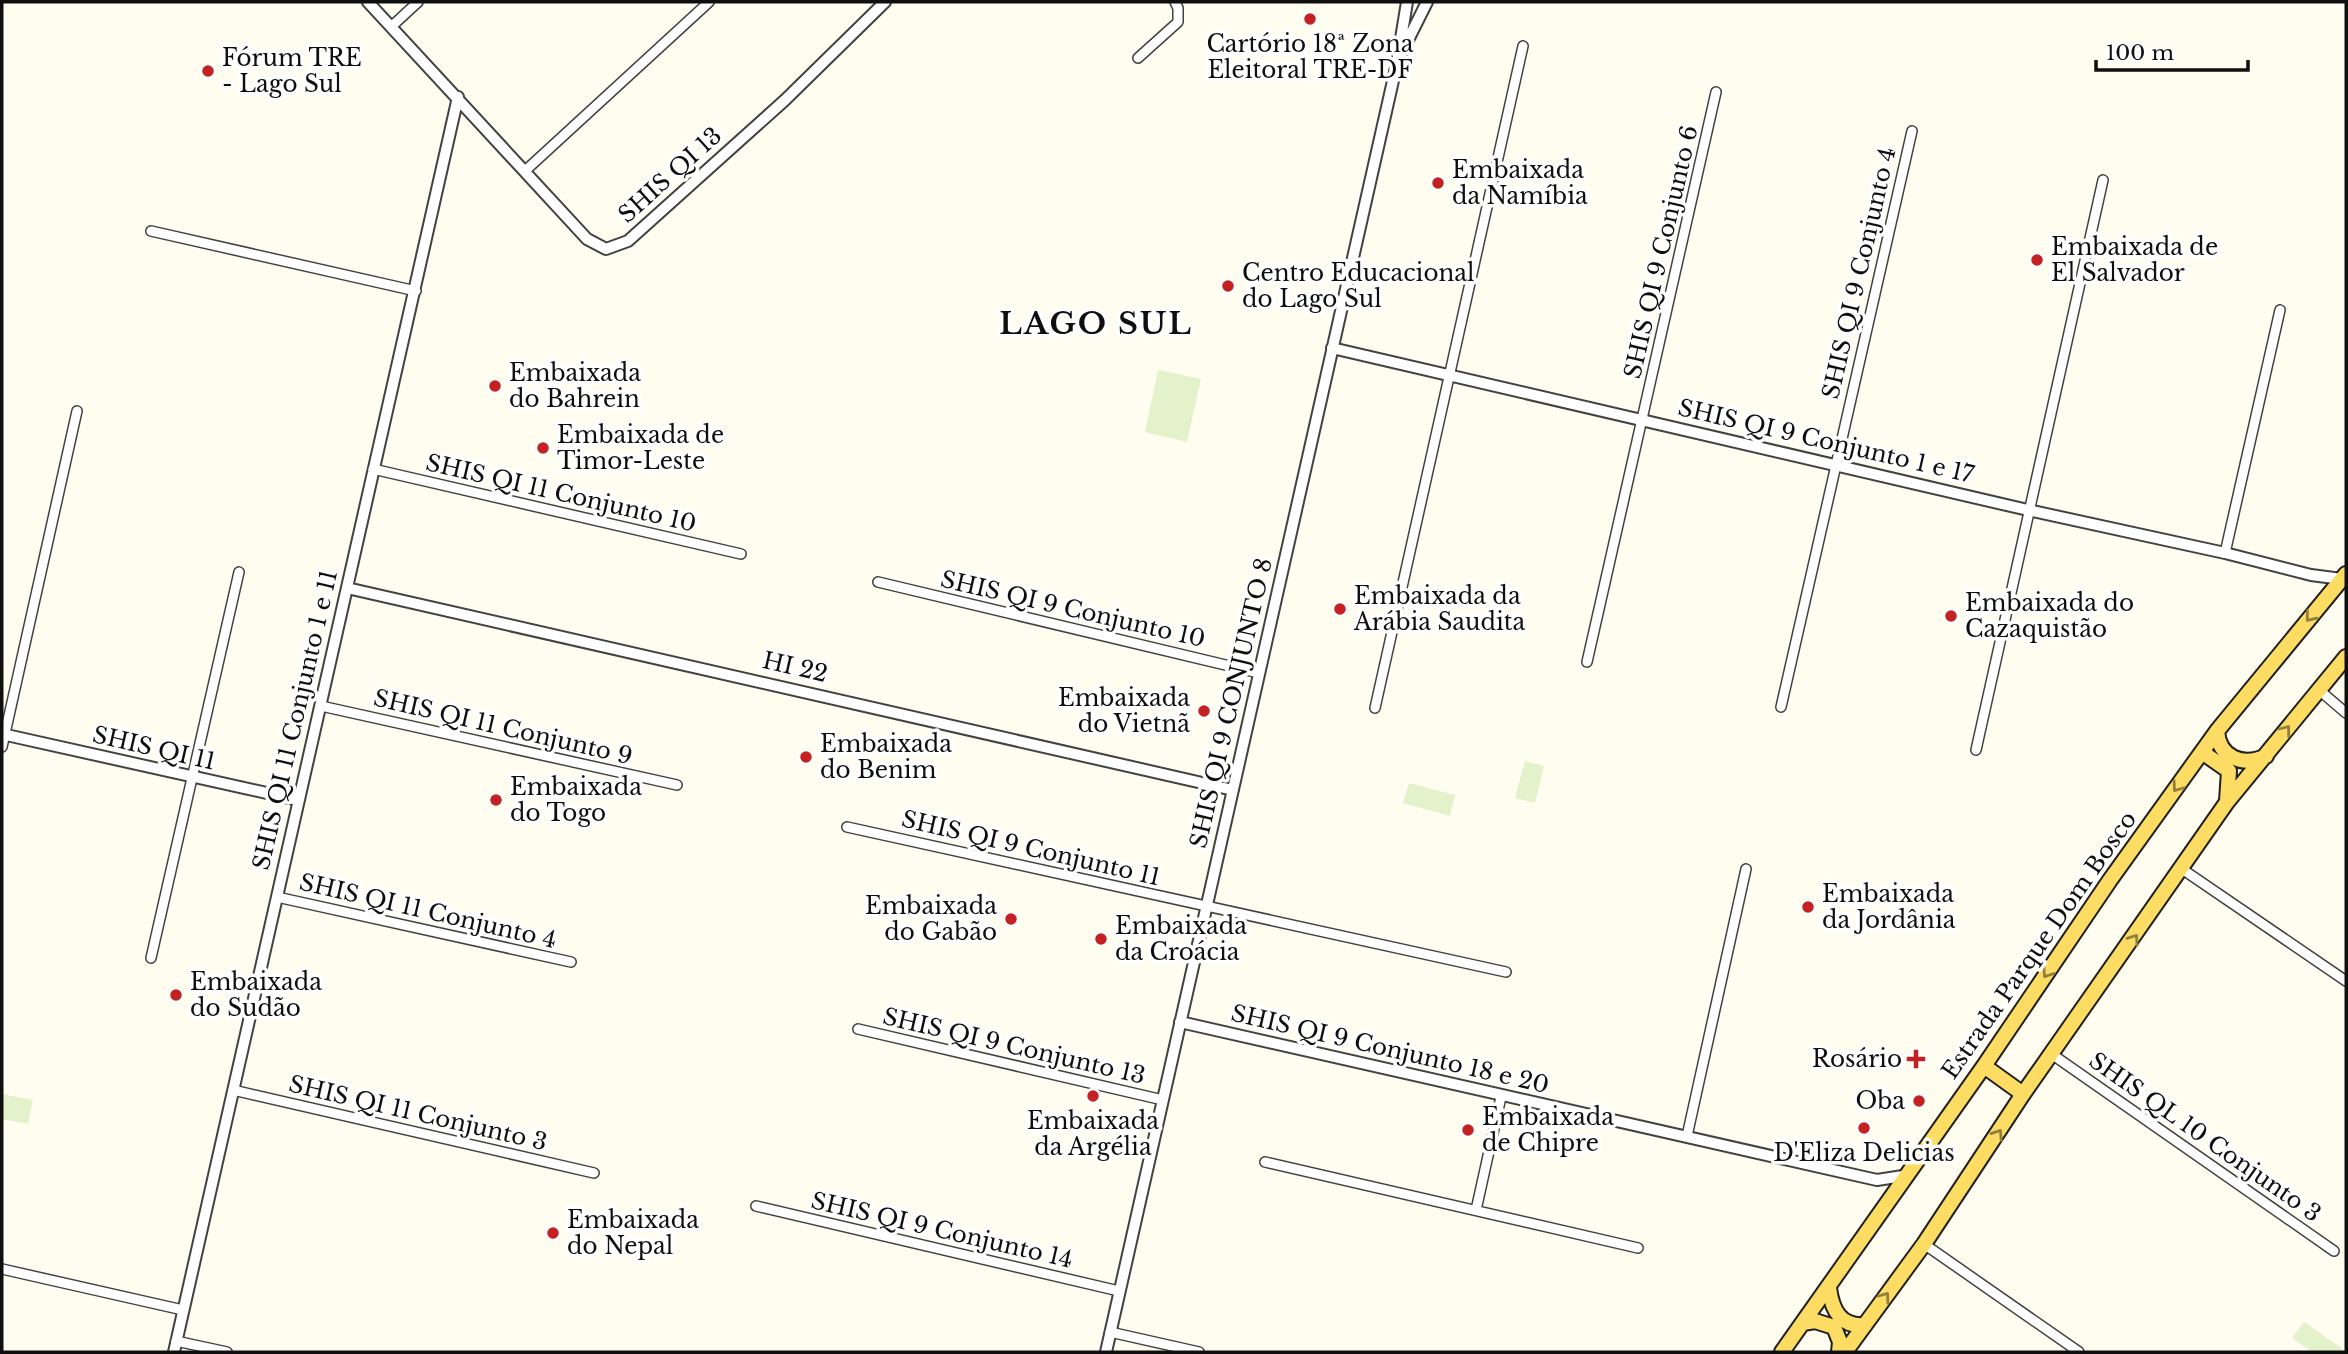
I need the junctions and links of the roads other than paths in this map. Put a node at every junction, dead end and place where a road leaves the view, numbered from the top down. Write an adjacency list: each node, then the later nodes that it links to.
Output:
1 (368, 2): 8 (street, SHIS QI 13)
2 (418, 2): 8 (street)
3 (709, 2): 15 (street)
4 (885, 2): 15 (street, SHIS QI 13)
5 (1175, 2): 10 (street)
6 (1407, 2): 11 (street)
7 (1427, 2): 11 (street)
8 (392, 26): 13 (street, SHIS QI 13)
9 (1524, 46): 21 (street)
10 (1138, 58)
11 (1397, 63): 20 (street, SHIS QI 9 CONJUNTO 8)
12 (1716, 92): 23 (street, SHIS QI 9 Conjunto 6)
13 (458, 97): 15 (street, SHIS QI 13); 18 (street, SHIS QI 11 Conjunto 1 e 11)
14 (1912, 131): 24 (street, SHIS QI 9 Conjunto 4)
15 (526, 170)
16 (2103, 180): 26 (street)
17 (151, 231): 18 (street)
18 (416, 291): 25 (street, SHIS QI 11 Conjunto 1 e 11)
19 (2280, 310): 27 (street)
20 (1332, 348): 21 (street, SHIS QI 9 Conjunto 1 e 17); 37 (street, SHIS QI 9 CONJUNTO 8)
21 (1450, 375): 23 (street, SHIS QI 9 Conjunto 1 e 17); 40 (street)
22 (77, 411): 44 (street)
23 (1643, 419): 24 (street, SHIS QI 9 Conjunto 1 e 17); 36 (street, SHIS QI 9 Conjunto 6)
24 (1835, 464): 26 (street, SHIS QI 9 Conjunto 1 e 17); 41 (street, SHIS QI 9 Conjunto 4)
25 (373, 470): 28 (street, SHIS QI 11 Conjunto 10); 33 (street, SHIS QI 11 Conjunto 1 e 11)
26 (2028, 510): 27 (street, SHIS QI 9 Conjunto 1 e 17); 46 (street)
27 (2225, 553): 30 (street, SHIS QI 9 Conjunto 1 e 17)
28 (741, 554)
29 (239, 572): 49 (street)
30 (2311, 575): 31 (street, SHIS QI 9 Conjunto 1 e 17); 34 (street)
31 (2344, 577): 34 (main road, Estrada Parque Dom Bosco)
32 (878, 582): 37 (street, SHIS QI 9 Conjunto 10)
33 (347, 588): 39 (street, SHIS QI 11 Conjunto 1 e 11); 51 (street, HI 22)
34 (2328, 594): 43 (main road, Estrada Parque Dom Bosco, one-way to 43)
35 (2346, 657): 38 (main road)
36 (1587, 662)
37 (1259, 673): 51 (street, SHIS QI 9 CONJUNTO 8)
38 (2318, 689): 42 (street); 48 (main road, one-way to 38)
39 (321, 706): 50 (street, SHIS QI 11 Conjunto 9); 52 (street, SHIS QI 11 Conjunto 1 e 11)
40 (1375, 708)
41 (1781, 708)
42 (2346, 713)
43 (2217, 731): 47 (main road, Estrada Parque Dom Bosco); 48 (main road)
44 (3, 735): 45 (street); 49 (street, SHIS QI 11)
45 (2, 747)
46 (1976, 750)
47 (2202, 752): 53 (main road); 66 (main road, Estrada Parque Dom Bosco, one-way to 66)
48 (2266, 756): 53 (main road)
49 (191, 778): 52 (street, SHIS QI 11); 59 (street)
50 (677, 785)
51 (1233, 790): 58 (street, SHIS QI 9 CONJUNTO 8)
52 (299, 800): 57 (street, SHIS QI 11 Conjunto 1 e 11)
53 (2227, 802): 56 (main road)
54 (847, 827): 58 (street, SHIS QI 9 Conjunto 11)
55 (1746, 869): 71 (street)
56 (2182, 869): 62 (street); 65 (main road, one-way to 56)
57 (277, 897): 60 (street, SHIS QI 11 Conjunto 4); 67 (street, SHIS QI 11 Conjunto 1 e 11)
58 (1206, 907): 61 (street, SHIS QI 9 Conjunto 11); 63 (street, SHIS QI 9 CONJUNTO 8)
59 (151, 958)
60 (571, 962)
61 (1506, 972)
62 (2346, 981)
63 (1180, 1022): 69 (street, SHIS QI 9 Conjunto 18 e 20); 70 (street, SHIS QI 9 CONJUNTO 8)
64 (858, 1029): 70 (street, SHIS QI 9 Conjunto 13)
65 (2053, 1055): 68 (main road); 81 (street, SHIS QL 10 Conjunto 3)
66 (1984, 1066): 68 (main road); 74 (main road, Estrada Parque Dom Bosco)
67 (233, 1090): 73 (street, SHIS QI 11 Conjunto 3); 85 (street, SHIS QI 11 Conjunto 1 e 11)
68 (2023, 1094): 79 (main road, one-way to 68)
69 (1501, 1097): 71 (street, SHIS QI 9 Conjunto 18 e 20); 78 (street)
70 (1163, 1100): 84 (street, SHIS QI 9 CONJUNTO 8)
71 (1687, 1136): 75 (street, SHIS QI 9 Conjunto 18 e 20)
72 (1265, 1162): 78 (street)
73 (594, 1173)
74 (1903, 1176): 75 (street, SHIS QI 9 Conjunto 18 e 20); 76 (main road, Estrada Parque Dom Bosco)
75 (1877, 1180): 76 (street)
76 (1887, 1201): 83 (main road, Estrada Parque Dom Bosco)
77 (756, 1206): 84 (street, SHIS QI 9 Conjunto 14)
78 (1476, 1210): 80 (street)
79 (1924, 1244): 87 (main road, one-way to 79); 96 (street)
80 (1638, 1248)
81 (2334, 1251)
82 (2, 1269): 85 (street)
83 (1829, 1287): 86 (main road, Estrada Parque Dom Bosco); 87 (main road)
84 (1119, 1291): 88 (street, SHIS QI 9 CONJUNTO 8)
85 (183, 1310): 89 (street, SHIS QI 11 Conjunto 1 e 11)
86 (1803, 1323): 93 (main road, Estrada Parque Dom Bosco); 94 (main road)
87 (1865, 1325): 95 (main road)
88 (1110, 1332): 91 (street, SHIS QI 9 CONJUNTO 8); 92 (street)
89 (175, 1347): 90 (street)
90 (227, 1352)
91 (1106, 1352)
92 (1199, 1352)
93 (1782, 1352)
94 (1839, 1352)
95 (1845, 1352)
96 (2079, 1352)

